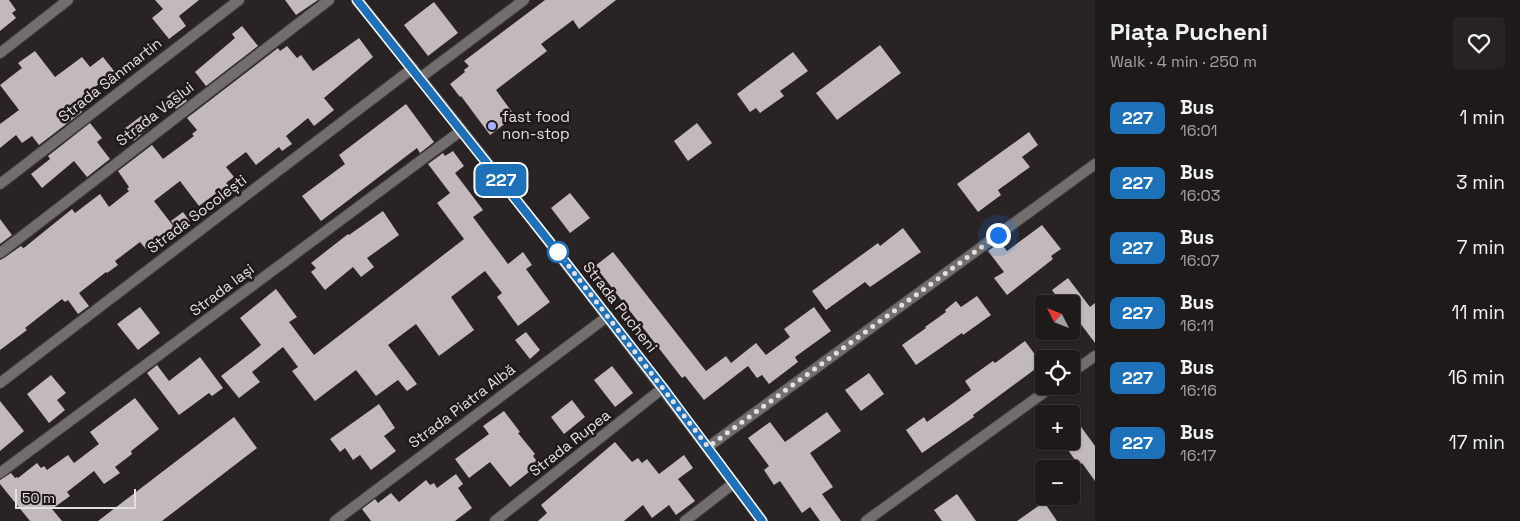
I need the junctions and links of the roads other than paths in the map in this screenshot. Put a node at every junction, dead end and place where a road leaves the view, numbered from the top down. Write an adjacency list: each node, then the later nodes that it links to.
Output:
1 (68, 0): 6 (street)
2 (238, 0): 11 (street, Strada Sânmartin)
3 (329, 0): 12 (street, Strada Vaslui)
4 (357, 0): 7 (street, Strada Pucheni)
5 (524, 0): 8 (street)
6 (0, 53)
7 (413, 68): 8 (street, Strada Pucheni); 16 (street, Strada Socolești)
8 (420, 78): 9 (street, Strada Pucheni)
9 (462, 130): 13 (street, Strada Pucheni); 20 (street, Strada Iași)
10 (1095, 164): 19 (street)
11 (0, 184)
12 (0, 253)
13 (608, 316): 17 (street, Strada Pucheni); 22 (street, Strada Piatra Albă)
14 (1095, 356): 15 (street)
15 (1080, 367)
16 (0, 383)
17 (663, 388): 19 (street, Strada Pucheni); 23 (street, Strada Rupea)
18 (1041, 395): 26 (street)
19 (708, 447): 21 (street, Strada Pucheni)
20 (0, 473)
21 (734, 483): 24 (street); 25 (street, Strada Pucheni)
22 (335, 521)
23 (495, 521)
24 (685, 521)
25 (762, 521)
26 (866, 521)

